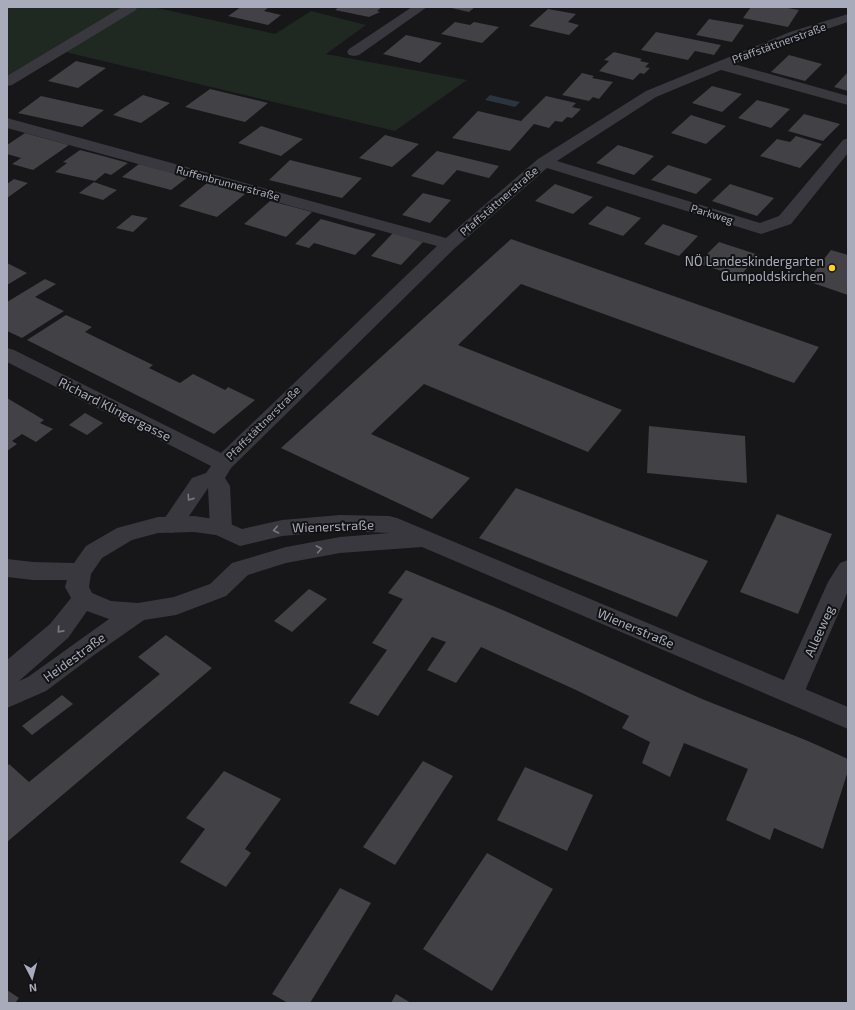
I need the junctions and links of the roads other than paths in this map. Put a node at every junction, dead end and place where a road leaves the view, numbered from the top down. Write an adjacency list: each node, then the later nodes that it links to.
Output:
1 (131, 7): 6 (street)
2 (421, 7): 4 (street)
3 (845, 12): 5 (street, Pfaffstättnerstraße)
4 (354, 52)
5 (720, 65): 7 (street); 10 (street, Pfaffstättnerstraße)
6 (7, 82)
7 (848, 101)
8 (7, 123): 11 (street, Ruffenbrunnerstraße)
9 (848, 143): 10 (street, Parkweg)
10 (544, 162): 11 (street, Pfaffstättnerstraße)
11 (449, 244): 13 (street, Pfaffstättnerstraße)
12 (7, 354): 13 (street, Richard Klingergasse)
13 (218, 470): 14 (street, Pfaffstättnerstraße, one-way to 14); 15 (street)
14 (171, 525): 15 (street, Wienerstraße); 20 (street, Wienerstraße)
15 (230, 533): 16 (street, Wienerstraße, one-way to 15); 18 (street)
16 (423, 539): 18 (street, Wienerstraße, one-way to 16); 24 (street, Wienerstraße)
17 (7, 568): 20 (street)
18 (240, 569): 22 (street, Wienerstraße)
19 (848, 570): 24 (street, Alleeweg)
20 (80, 572): 21 (street)
21 (83, 599): 22 (street, Wienerstraße); 23 (street, Heidestraße, one-way to 23)
22 (138, 612): 25 (street, Heidestraße)
23 (7, 678)
24 (791, 693): 26 (street, Wienerstraße)
25 (7, 698)
26 (848, 718)

